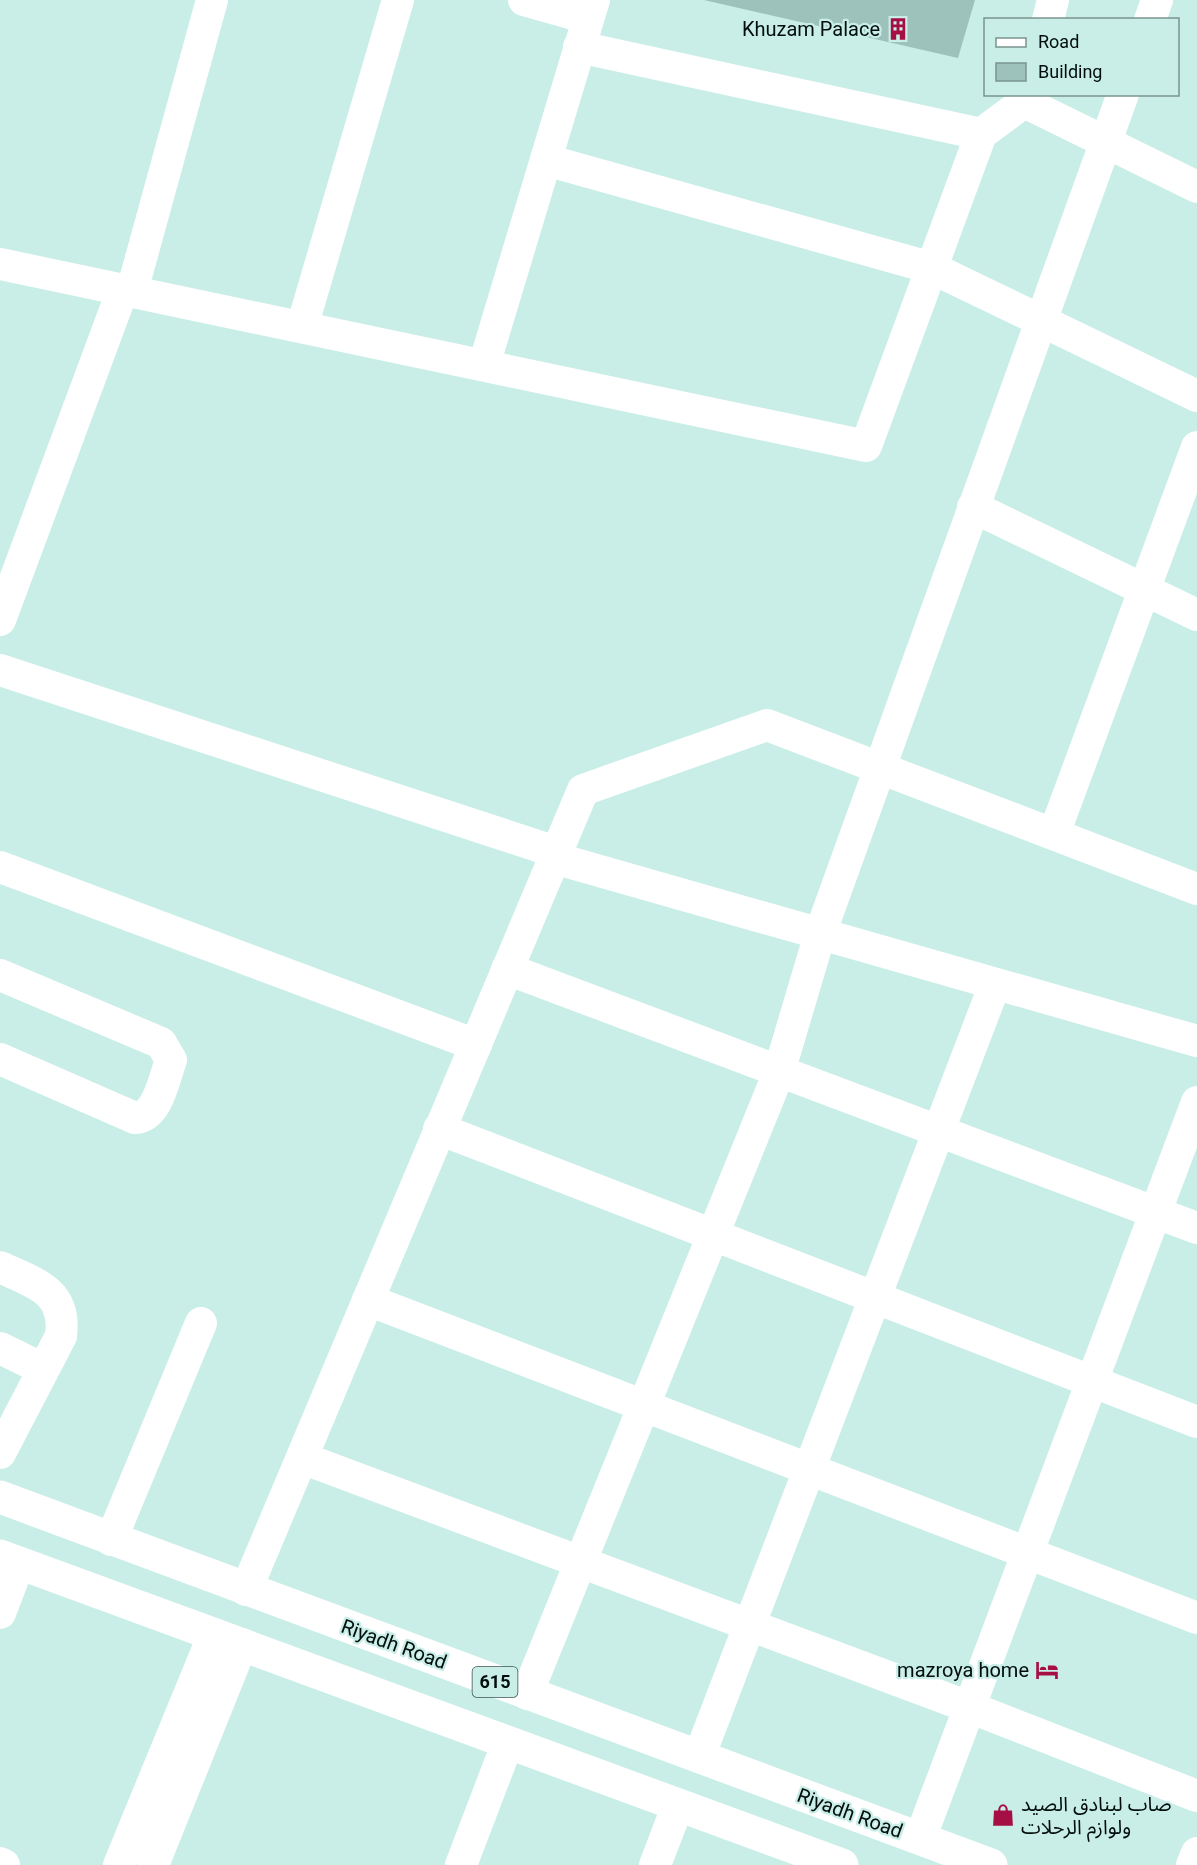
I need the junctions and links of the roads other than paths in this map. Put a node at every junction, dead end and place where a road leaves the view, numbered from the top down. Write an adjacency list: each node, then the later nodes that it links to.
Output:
1 (212, 0): 18 (street)
2 (398, 0): 20 (street)
3 (524, 0): 6 (street)
4 (1053, 0): 7 (street)
5 (1157, 0): 8 (street)
6 (591, 9): 9 (street)
7 (1048, 18)
8 (1151, 18)
9 (579, 47): 12 (street); 14 (street)
10 (1122, 96): 13 (street)
11 (1025, 98): 12 (street); 13 (street)
12 (981, 134): 17 (street)
13 (1105, 142): 15 (street); 19 (street)
14 (546, 160): 17 (street); 21 (street)
15 (1197, 187)
16 (0, 264): 18 (street)
17 (932, 268): 19 (street); 21 (street)
18 (127, 290): 20 (street); 27 (street)
19 (1039, 320): 22 (street); 24 (street)
20 (302, 327): 21 (street)
21 (484, 365)
22 (1197, 396)
23 (1197, 447): 25 (street)
24 (973, 507): 25 (street); 29 (street)
25 (1144, 590): 26 (street); 30 (street)
26 (1197, 615)
27 (0, 620)
28 (0, 670): 31 (street)
29 (880, 767): 30 (street); 31 (street); 34 (street)
30 (1054, 834): 33 (street)
31 (555, 855): 34 (street); 35 (street)
32 (0, 867): 39 (street)
33 (1197, 889)
34 (820, 934): 37 (street); 41 (street)
35 (507, 969): 39 (street); 41 (street)
36 (0, 975): 40 (street)
37 (995, 984): 38 (street); 44 (street)
38 (1197, 1041)
39 (476, 1045): 43 (street)
40 (0, 1059)
41 (779, 1072): 44 (street); 47 (street)
42 (1197, 1102): 45 (street)
43 (439, 1129): 47 (street); 50 (street)
44 (939, 1132): 45 (street); 49 (street)
45 (1155, 1213): 46 (street); 54 (street)
46 (1197, 1228)
47 (714, 1235): 49 (street); 55 (street)
48 (0, 1267): 53 (street)
49 (875, 1297): 54 (street); 59 (street)
50 (368, 1300): 55 (street); 58 (street)
51 (201, 1323): 61 (street)
52 (0, 1348): 53 (street)
53 (43, 1369): 57 (street)
54 (1092, 1381): 56 (street); 62 (street)
55 (644, 1406): 59 (street); 64 (street)
56 (1197, 1422)
57 (2, 1442)
58 (302, 1458): 64 (street); 65 (street)
59 (809, 1469): 62 (street); 68 (street)
60 (0, 1497): 61 (highway, Riyadh Road / 615)
61 (111, 1540): 65 (highway, Riyadh Road / 615)
62 (1027, 1553): 67 (street); 71 (street)
63 (10, 1559): 66 (street); 69 (highway)
64 (581, 1562): 68 (street); 70 (street)
65 (246, 1590): 70 (highway, Riyadh Road / 615)
66 (0, 1613)
67 (1197, 1618)
68 (749, 1625): 71 (street); 73 (street)
69 (228, 1639): 72 (highway); 80 (street); 81 (street)
70 (527, 1694): 73 (highway, Riyadh Road / 615)
71 (969, 1707): 74 (street); 76 (street)
72 (508, 1742): 75 (highway); 82 (street)
73 (699, 1757): 76 (highway, Riyadh Road / 615)
74 (1197, 1796)
75 (678, 1805): 83 (street); 84 (highway)
76 (920, 1839): 85 (highway, Riyadh Road / 615)
77 (1197, 1853): 86 (street)
78 (0, 1863): 79 (street)
79 (4, 1865)
80 (119, 1865)
81 (153, 1865)
82 (461, 1865)
83 (655, 1865)
84 (842, 1865)
85 (991, 1865)
86 (1192, 1865)

